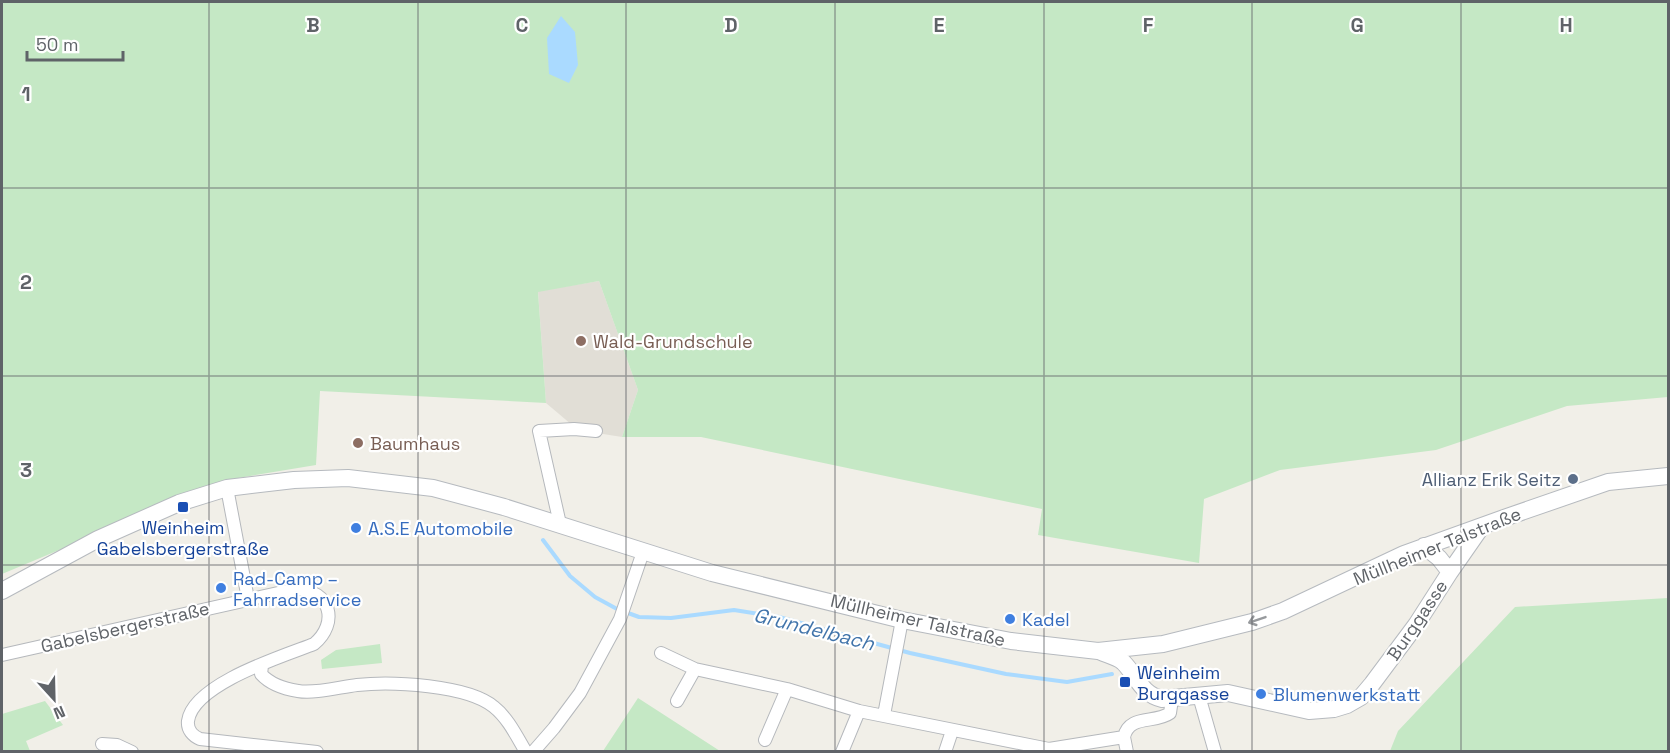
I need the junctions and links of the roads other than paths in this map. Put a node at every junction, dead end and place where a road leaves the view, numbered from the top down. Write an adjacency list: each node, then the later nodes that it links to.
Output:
1 (596, 430): 4 (street)
2 (1668, 476): 5 (main road, Müllheimer Talstraße)
3 (227, 488): 4 (main road, Müllheimer Talstraße); 9 (main road, Müllheimer Talstraße); 10 (street)
4 (560, 524): 7 (main road, Müllheimer Talstraße)
5 (1482, 526): 6 (main road, Müllheimer Talstraße); 8 (main road, Burggasse)
6 (1424, 546): 8 (main road, Burggasse); 12 (main road, Müllheimer Talstraße, one-way to 12)
7 (642, 552): 11 (main road, Müllheimer Talstraße); 33 (street)
8 (1450, 572): 20 (main road, Burggasse)
9 (2, 591)
10 (248, 599): 15 (street, Gabelsbergerstraße); 16 (street, Gabelsbergerstraße)
11 (902, 620): 13 (main road, Müllheimer Talstraße); 24 (street)
12 (1138, 646): 13 (main road, Müllheimer Talstraße); 18 (main road)
13 (1098, 651): 18 (main road, Burggasse)
14 (661, 653): 17 (street)
15 (2, 655)
16 (262, 666): 31 (street); 32 (street)
17 (695, 669): 19 (street); 22 (street)
18 (1129, 669): 21 (main road, Burggasse)
19 (787, 689): 23 (street); 27 (street)
20 (1198, 696): 21 (main road, Burggasse); 37 (street)
21 (1172, 699): 26 (street)
22 (677, 701)
23 (859, 711): 24 (street); 34 (street)
24 (884, 715): 25 (street)
25 (952, 731): 29 (street); 35 (street)
26 (1124, 737): 29 (street); 36 (street)
27 (765, 740)
28 (102, 744): 30 (street)
29 (1049, 750)
30 (132, 752)
31 (317, 752)
32 (526, 752)
33 (533, 752)
34 (842, 752)
35 (945, 752)
36 (1127, 752)
37 (1215, 752)

